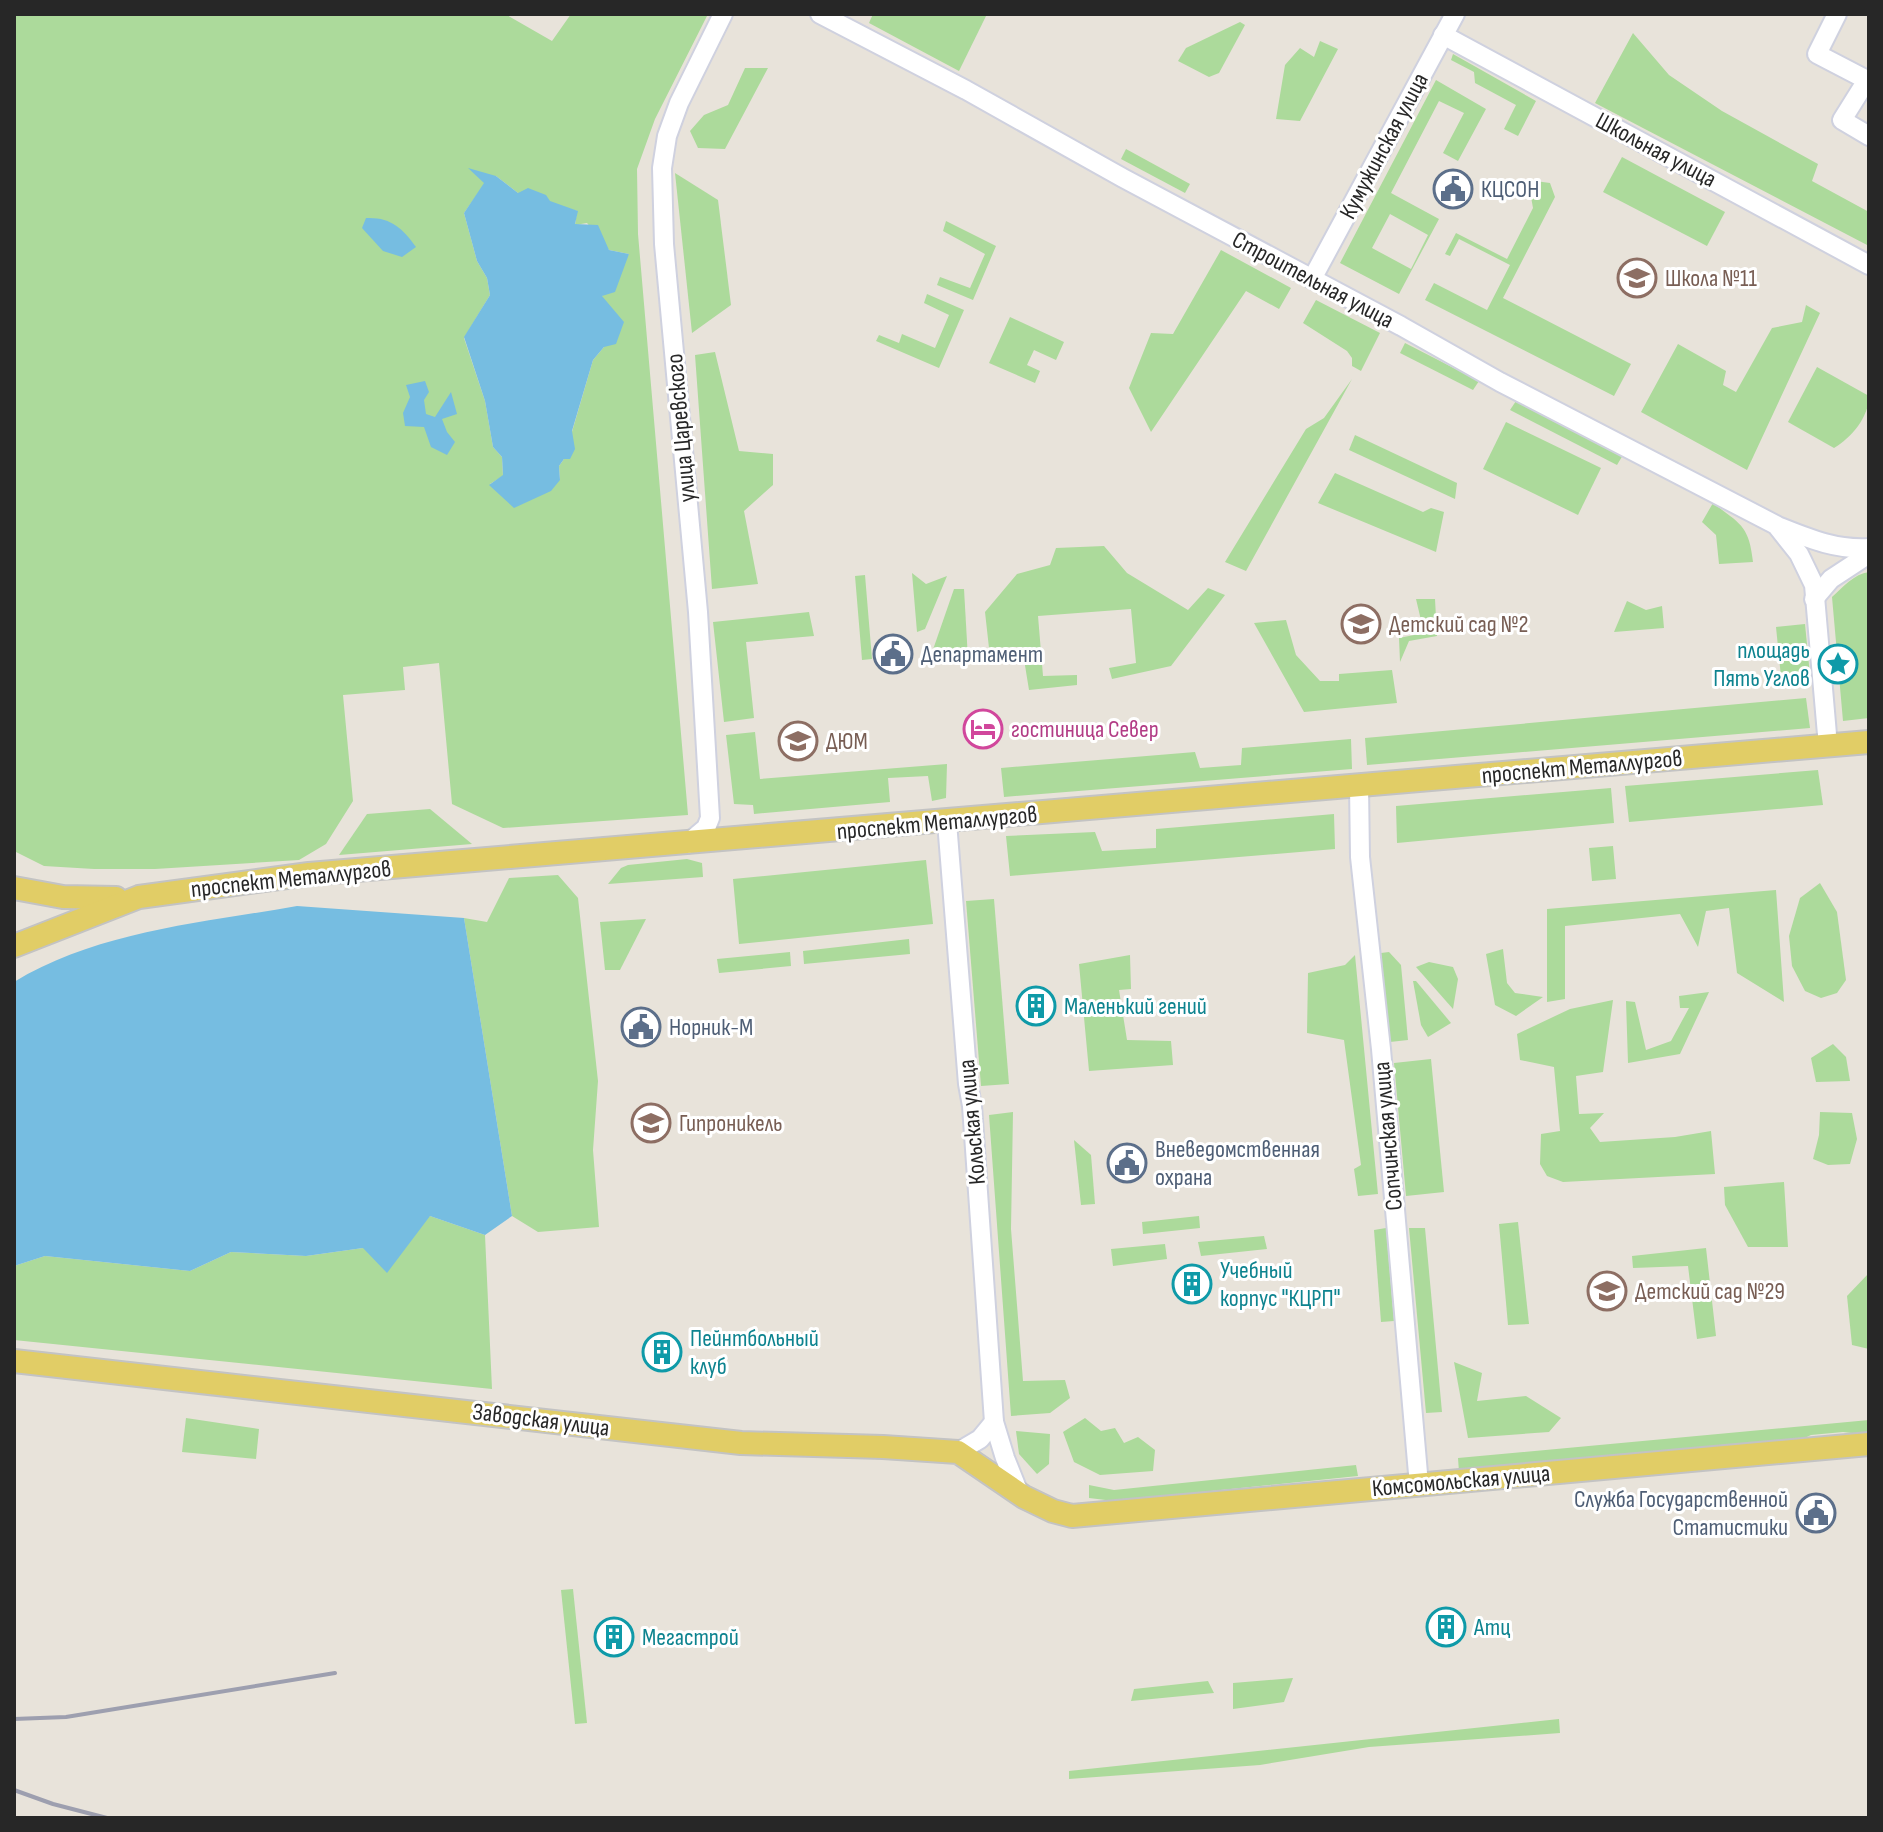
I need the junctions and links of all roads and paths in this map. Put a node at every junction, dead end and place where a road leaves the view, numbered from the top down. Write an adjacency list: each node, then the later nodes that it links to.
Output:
1 (723, 14): 15 (street, улица Царевского)
2 (820, 14): 8 (street, Строительная улица)
3 (1455, 14): 5 (street, Кумужинская улица)
4 (1837, 14): 6 (street)
5 (1443, 35): 7 (street, Школьная улица); 8 (street, Кумужинская улица)
6 (1869, 136)
7 (1869, 265)
8 (1312, 279): 9 (street, Строительная улица)
9 (1776, 525): 10 (street); 11 (street, Строительная улица)
10 (1869, 551): 11 (street)
11 (1814, 599): 13 (street)
12 (1869, 742): 13 (main road, проспект Металлургов)
13 (1828, 746): 14 (main road, проспект Металлургов)
14 (1359, 786): 16 (main road, проспект Металлургов); 26 (street, Сопчинская улица)
15 (710, 818): 17 (street); 18 (street)
16 (947, 822): 17 (main road, проспект Металлургов); 23 (street, Кольская улица)
17 (741, 839): 18 (main road, проспект Металлургов)
18 (687, 844): 20 (main road, проспект Металлургов)
19 (14, 888): 20 (main road)
20 (139, 897): 21 (main road, проспект Металлургов)
21 (14, 946)
22 (14, 1361): 25 (main road, Заводская улица)
23 (994, 1422): 25 (street); 27 (street, Кольская улица)
24 (1869, 1444): 26 (main road, Комсомольская улица)
25 (958, 1452): 27 (main road)
26 (1419, 1485): 27 (main road, Комсомольская улица)
27 (1019, 1493)

